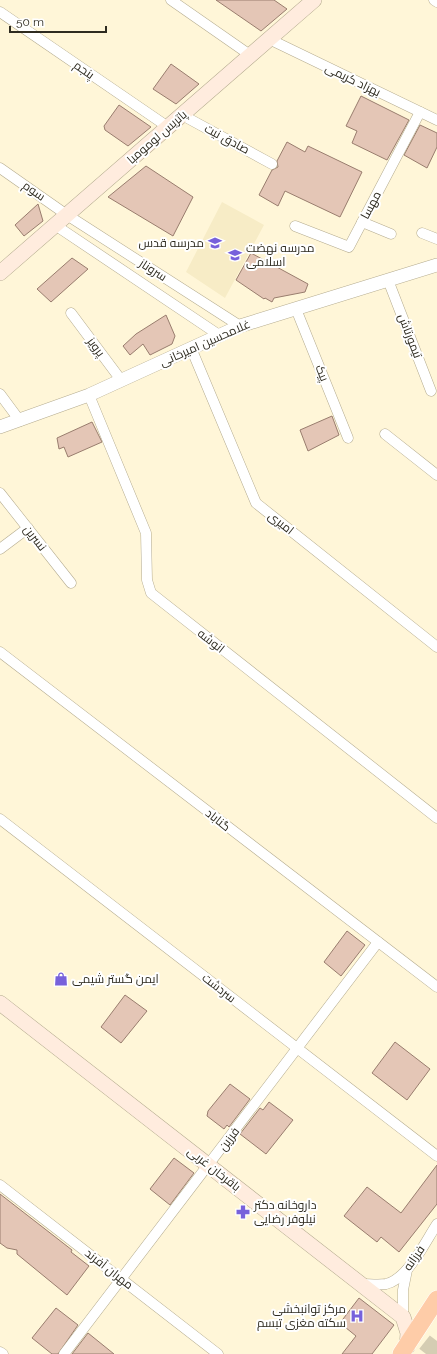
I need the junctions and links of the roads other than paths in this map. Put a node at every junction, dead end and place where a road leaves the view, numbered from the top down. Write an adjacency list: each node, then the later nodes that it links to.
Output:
1 (171, 0): 7 (street)
2 (314, 0): 6 (main road, پاتریس لومومبا)
3 (434, 0): 4 (street)
4 (437, 2)
5 (0, 12): 11 (street, پنجم)
6 (269, 39): 7 (main road, پاتریس لومومبا); 8 (street, بهزاد کریمی)
7 (250, 55): 9 (main road, پاتریس لومومبا)
8 (420, 112): 10 (street, بهزاد کریمی); 15 (street, مهسا)
9 (182, 115): 11 (main road, پاتریس لومومبا); 12 (street, صادق نیت)
10 (437, 120)
11 (168, 127): 14 (main road, پاتریس لومومبا)
12 (272, 164)
13 (0, 168): 14 (street, سوم)
14 (67, 214): 16 (main road, پاتریس لومومبا); 21 (street, سروناز)
15 (362, 222): 17 (street, مهسا); 19 (street)
16 (55, 225): 24 (main road, پاتریس لومومبا); 25 (street, سروناز)
17 (295, 226)
18 (422, 233): 20 (street)
19 (391, 234)
20 (437, 239)
21 (140, 262): 23 (street, سروناز); 25 (street)
22 (437, 264): 26 (street, غلامحسین امیرخانی)
23 (153, 270): 27 (street); 30 (street, سروناز)
24 (0, 273)
25 (132, 276): 27 (street, سروناز)
26 (388, 280): 28 (street, غلامحسین امیرخانی); 34 (street, تیمورتاش)
27 (144, 284): 31 (street, سروناز)
28 (296, 309): 30 (street, غلامحسین امیرخانی); 40 (street, پیک)
29 (71, 313): 33 (street, پرویز)
30 (240, 326): 31 (street, غلامحسین امیرخانی)
31 (219, 335): 32 (street, غلامحسین امیرخانی)
32 (192, 348): 33 (street, غلامحسین امیرخانی); 46 (street, امیری)
33 (121, 380): 36 (street, غلامحسین امیرخانی)
34 (431, 391)
35 (0, 394): 37 (street)
36 (89, 395): 37 (street, غلامحسین امیرخانی); 48 (street, انوشه)
37 (20, 421): 38 (street, غلامحسین امیرخانی)
38 (0, 427)
39 (385, 434): 41 (street)
40 (348, 438)
41 (437, 475)
42 (0, 493): 43 (street, نسرین)
43 (28, 528): 44 (street); 45 (street, نسرین)
44 (0, 549)
45 (71, 583)
46 (437, 647)
47 (0, 652): 50 (street, گناباد)
48 (437, 818)
49 (0, 819): 53 (street, سردشت)
50 (378, 942): 51 (street, گناباد); 53 (street, فرزین)
51 (437, 987)
52 (0, 1003): 55 (main road, باقرخان غربی)
53 (297, 1049): 54 (street, سردشت); 55 (street, فرزین)
54 (437, 1156)
55 (208, 1165): 59 (street, فرزین); 60 (main road, باقرخان غربی)
56 (0, 1185): 59 (street, مهران آفرند)
57 (437, 1224): 58 (street, فرزانه)
58 (407, 1270): 60 (street, فرزانه); 62 (street)
59 (121, 1279): 66 (street, فرزین); 67 (street, مهران آفرند)
60 (361, 1284): 62 (main road, باقرخان غربی)
61 (437, 1299): 63 (highway)
62 (403, 1317): 63 (main road)
63 (404, 1351)
64 (0, 1352): 65 (street)
65 (3, 1354)
66 (64, 1354)
67 (218, 1354)

